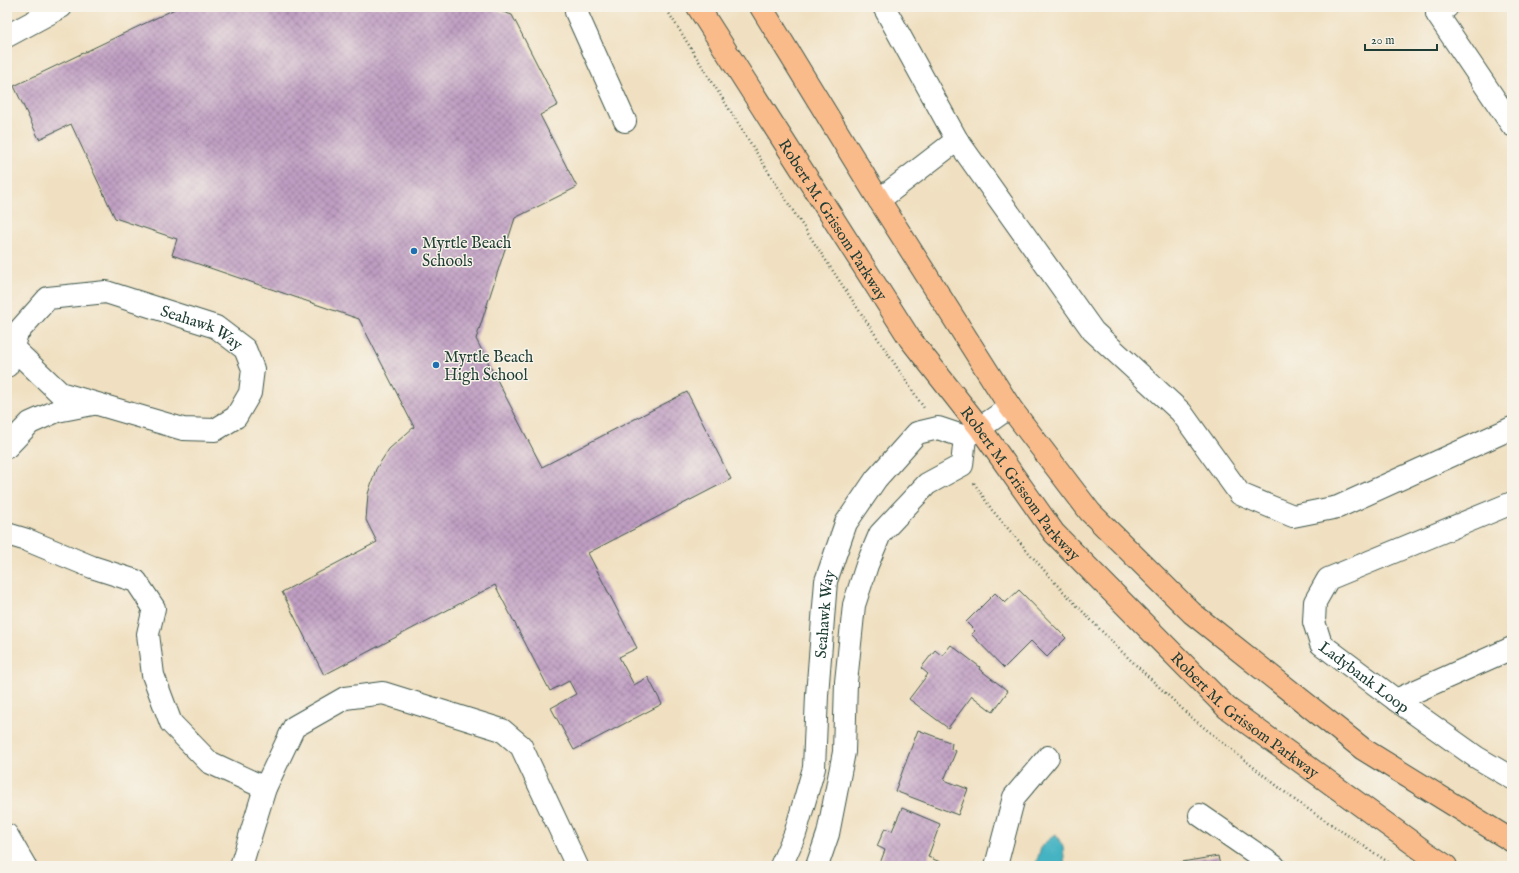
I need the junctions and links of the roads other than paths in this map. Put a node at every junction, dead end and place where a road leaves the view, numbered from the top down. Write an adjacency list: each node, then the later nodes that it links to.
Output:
1 (61, 7): 7 (street)
2 (579, 7): 8 (street)
3 (698, 7): 16 (main road, Robert M. Grissom Parkway)
4 (761, 7): 11 (main road)
5 (884, 7): 10 (street)
6 (1439, 9): 9 (street)
7 (7, 36)
8 (625, 121)
9 (1512, 125)
10 (957, 140): 11 (street); 15 (street)
11 (879, 200): 14 (main road)
12 (10, 357): 13 (street, Seahawk Way); 13 (street, Seahawk Way)
13 (96, 404): 17 (street, Seahawk Way)
14 (1010, 407): 16 (street); 27 (main road)
15 (1512, 428)
16 (972, 432): 34 (street, Seahawk Way); 35 (street, Seahawk Way); 37 (main road, Robert M. Grissom Parkway)
17 (7, 447)
18 (1512, 503): 21 (street, Ladybank Loop)
19 (7, 534): 24 (street)
20 (1512, 648): 21 (street)
21 (1396, 700): 23 (street, Ladybank Loop)
22 (1048, 757): 36 (street)
23 (1512, 778)
24 (265, 788): 32 (street); 33 (street)
25 (1200, 815): 29 (street)
26 (7, 835): 31 (street)
27 (1512, 841)
28 (7, 857): 30 (street)
29 (1265, 863)
30 (14, 866)
31 (25, 866)
32 (240, 866)
33 (577, 866)
34 (781, 866)
35 (817, 866)
36 (996, 866)
37 (1446, 866)

